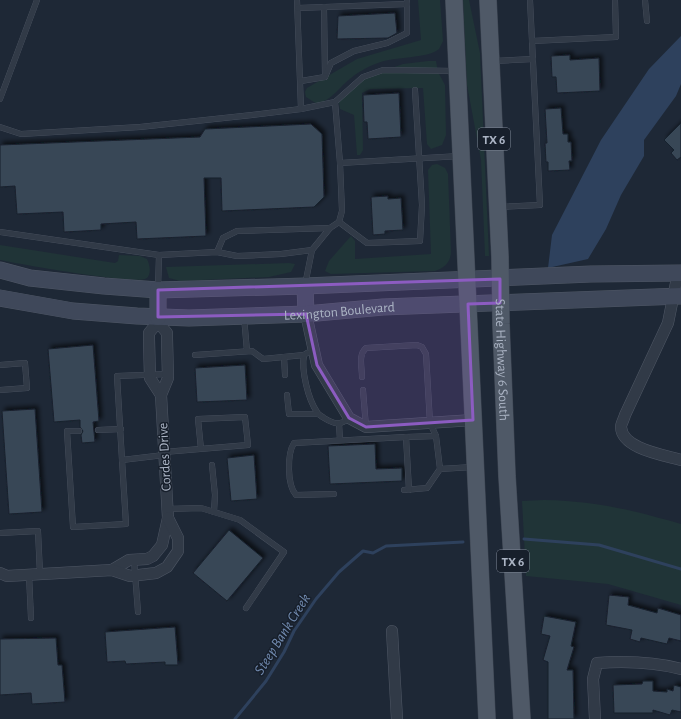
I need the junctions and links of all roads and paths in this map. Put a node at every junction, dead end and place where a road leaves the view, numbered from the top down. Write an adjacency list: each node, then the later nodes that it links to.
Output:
1 (37, 0): 19 (lane)
2 (297, 0): 10 (lane)
3 (454, 0): 15 (main road, TX 6)
4 (488, 0): 14 (main road, State Highway 6 South / TX 6)
5 (530, 0): 12 (lane)
6 (615, 0): 12 (lane)
7 (645, 0): 11 (lane)
8 (407, 2): 9 (lane); 16 (lane)
9 (324, 7): 10 (lane); 16 (lane)
10 (298, 8): 17 (lane)
11 (647, 21)
12 (532, 41): 13 (lane)
13 (533, 59): 14 (lane); 26 (lane)
14 (490, 61): 26 (main road, State Highway 6 South / TX 6)
15 (458, 71): 20 (lane); 23 (main road, TX 6)
16 (325, 77): 17 (lane)
17 (300, 81): 21 (lane)
18 (415, 90): 24 (lane)
19 (0, 99)
20 (335, 102): 21 (lane); 25 (lane)
21 (301, 109): 22 (lane)
22 (0, 128)
23 (461, 156): 24 (lane); 35 (main road, TX 6)
24 (418, 158): 25 (lane); 27 (lane)
25 (340, 162): 27 (lane)
26 (497, 207): 36 (main road, State Highway 6 South / TX 6)
27 (339, 222): 28 (lane)
28 (330, 228): 30 (lane); 31 (lane)
29 (0, 232): 32 (lane)
30 (312, 250): 31 (lane); 37 (lane)
31 (217, 252): 32 (lane)
32 (159, 256): 38 (lane)
33 (0, 270): 38 (main road, Lexington Boulevard)
34 (679, 273): 36 (main road, Lexington Boulevard); 39 (street)
35 (467, 279): 36 (main road, Lexington Boulevard); 37 (main road, Lexington Boulevard); 42 (main road, TX 6)
36 (500, 279): 41 (main road, State Highway 6 South / TX 6)
37 (305, 286): 38 (main road, Lexington Boulevard); 43 (main road)
38 (158, 290): 45 (main road)
39 (678, 296): 41 (main road, Lexington Boulevard); 74 (street)
40 (0, 298): 45 (main road, Lexington Boulevard)
41 (500, 303): 42 (main road, Lexington Boulevard); 94 (main road, State Highway 6 South / TX 6)
42 (468, 304): 43 (main road, Lexington Boulevard); 61 (main road, TX 6)
43 (306, 314): 44 (main road, Lexington Boulevard); 47 (street)
44 (244, 316): 45 (main road, Lexington Boulevard); 46 (lane)
45 (158, 320): 51 (street, Cordes Drive); 52 (street, Cordes Drive)
46 (247, 351): 48 (lane); 49 (lane)
47 (309, 352): 49 (lane); 59 (lane); 60 (street)
48 (195, 354)
49 (284, 357): 53 (lane)
50 (0, 365): 55 (lane)
51 (150, 374): 52 (lane); 57 (street, Cordes Drive); 65 (lane)
52 (168, 374): 57 (street, Cordes Drive)
53 (285, 375)
54 (362, 377): 62 (lane)
55 (0, 390)
56 (363, 390): 64 (lane)
57 (161, 395): 72 (street, Cordes Drive)
58 (287, 395): 59 (lane)
59 (317, 414): 63 (lane)
60 (349, 418): 63 (lane); 64 (street)
61 (473, 420): 62 (street); 76 (main road, TX 6)
62 (430, 423): 64 (street); 68 (lane)
63 (339, 424): 70 (lane)
64 (366, 426)
65 (121, 429): 66 (lane); 73 (lane)
66 (98, 430)
67 (79, 431): 73 (lane)
68 (436, 436): 69 (lane); 77 (lane)
69 (406, 437): 70 (lane); 77 (lane)
70 (340, 440): 78 (lane)
71 (201, 449): 71 (lane); 72 (lane)
72 (164, 453): 73 (lane); 80 (street, Cordes Drive)
73 (122, 460)
74 (681, 460)
75 (212, 465): 79 (lane)
76 (476, 467): 77 (lane); 93 (main road, TX 6)
77 (440, 469)
78 (334, 494)
79 (214, 512): 80 (lane); 87 (lane)
80 (168, 514): 82 (street, Cordes Drive); 85 (street, Cordes Drive)
81 (0, 533): 84 (lane)
82 (134, 560): 83 (street, Cordes Drive); 85 (lane)
83 (112, 570): 84 (street, Cordes Drive); 85 (street, Cordes Drive)
84 (34, 575): 86 (street, Cordes Drive); 89 (lane)
85 (136, 575): 88 (lane)
86 (2, 577)
87 (246, 608)
88 (138, 612)
89 (31, 618)
90 (392, 631): 92 (street)
91 (681, 669): 95 (street)
92 (397, 719)
93 (487, 719)
94 (522, 719)
95 (594, 719)

